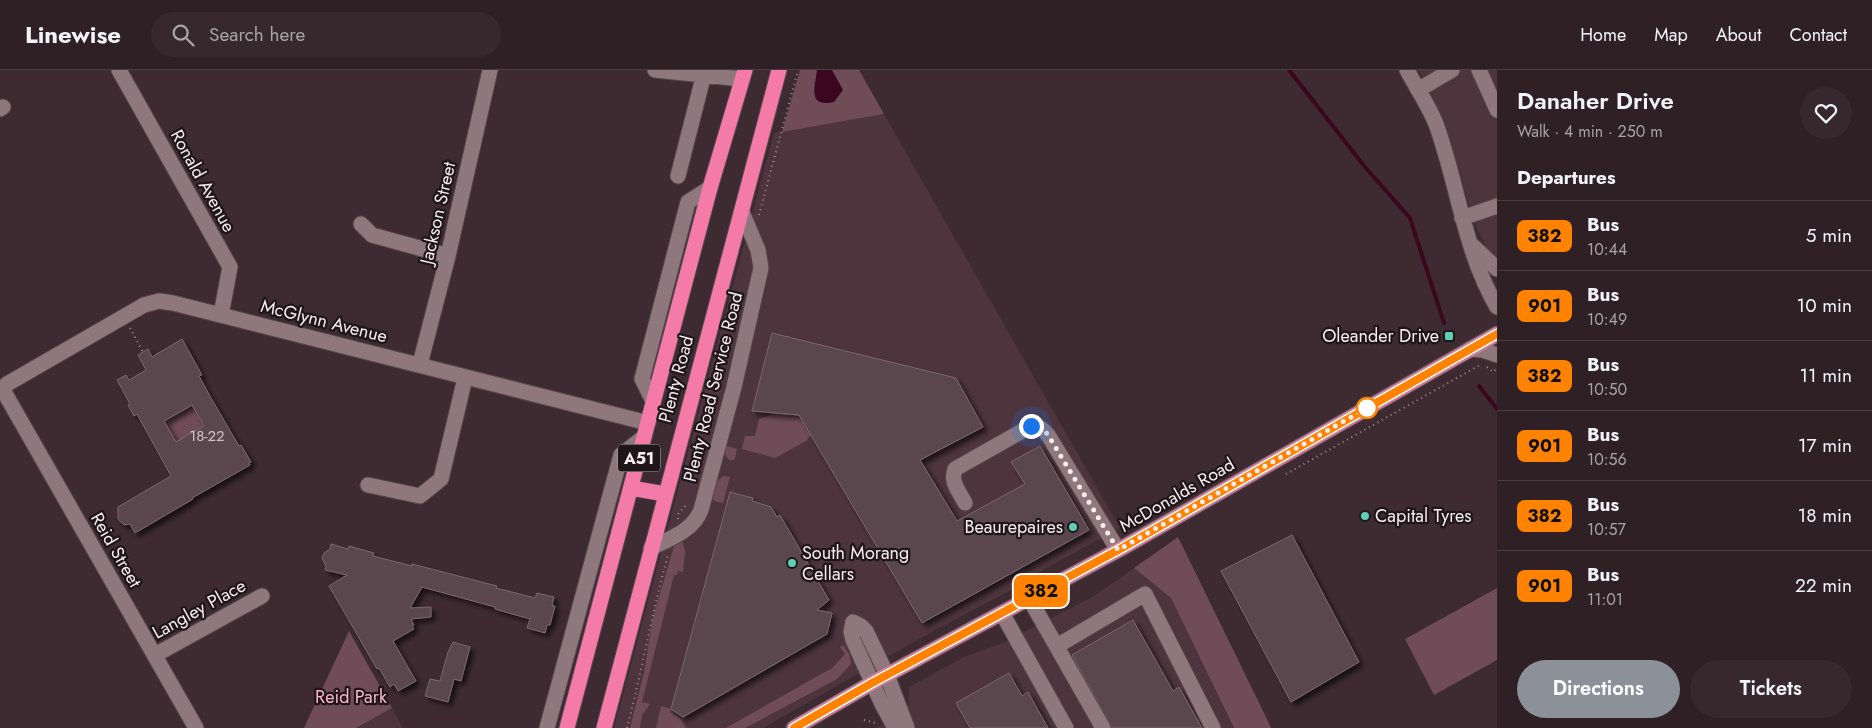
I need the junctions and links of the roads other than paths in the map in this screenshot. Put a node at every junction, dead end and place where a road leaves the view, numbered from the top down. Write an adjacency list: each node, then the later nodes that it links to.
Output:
1 (120, 70): 21 (street, Ronald Avenue)
2 (490, 70): 18 (street, Jackson Street)
3 (655, 70): 8 (street)
4 (778, 70): 14 (highway, Plenty Road / A51)
5 (1406, 70): 10 (street)
6 (1452, 70): 10 (street)
7 (1479, 70): 11 (street)
8 (705, 73): 9 (street); 12 (street)
9 (744, 74): 28 (highway, Plenty Road / A51)
10 (1418, 90): 15 (street)
11 (1497, 110)
12 (678, 176)
13 (1497, 206): 15 (street)
14 (742, 212): 31 (highway, Plenty Road / A51); 33 (street, Plenty Road Service Road)
15 (1462, 218): 17 (street)
16 (361, 224): 18 (street)
17 (1469, 242): 19 (street); 20 (street)
18 (448, 256): 25 (street, Jackson Street)
19 (1497, 269)
20 (1497, 307)
21 (221, 315): 25 (street, McGlynn Avenue); 27 (street, McGlynn Avenue)
22 (1497, 334): 23 (main road, McDonalds Road)
23 (1470, 349): 24 (street); 34 (main road, McDonalds Road)
24 (1497, 355)
25 (420, 364): 26 (street, McGlynn Avenue)
26 (465, 378): 28 (street, McGlynn Avenue); 29 (street)
27 (2, 385): 41 (street, Reid Street)
28 (646, 430): 30 (highway, Plenty Road / A51); 39 (street, Plenty Road)
29 (368, 485)
30 (631, 488): 31 (highway); 37 (highway, Plenty Road / A51)
31 (665, 494): 33 (highway, Plenty Road / A51)
32 (965, 503): 34 (street)
33 (651, 548): 47 (highway, Plenty Road / A51)
34 (1118, 550): 36 (main road, McDonalds Road)
35 (262, 596): 41 (street, Langley Place)
36 (1029, 598): 38 (main road, McDonalds Road); 40 (street)
37 (599, 607): 39 (street, Plenty Road); 46 (highway, Plenty Road / A51)
38 (1002, 613): 42 (main road, McDonalds Road); 51 (street)
39 (572, 634): 45 (street, Plenty Road)
40 (1057, 646): 52 (street); 53 (street)
41 (155, 655): 44 (street, Reid Street)
42 (887, 675): 43 (main road, McDonalds Road); 43 (street); 50 (street)
43 (872, 683): 48 (main road, McDonalds Road); 49 (street)
44 (196, 728)
45 (547, 728)
46 (567, 728)
47 (604, 728)
48 (794, 728)
49 (895, 728)
50 (907, 728)
51 (1066, 728)
52 (1103, 728)
53 (1213, 728)

